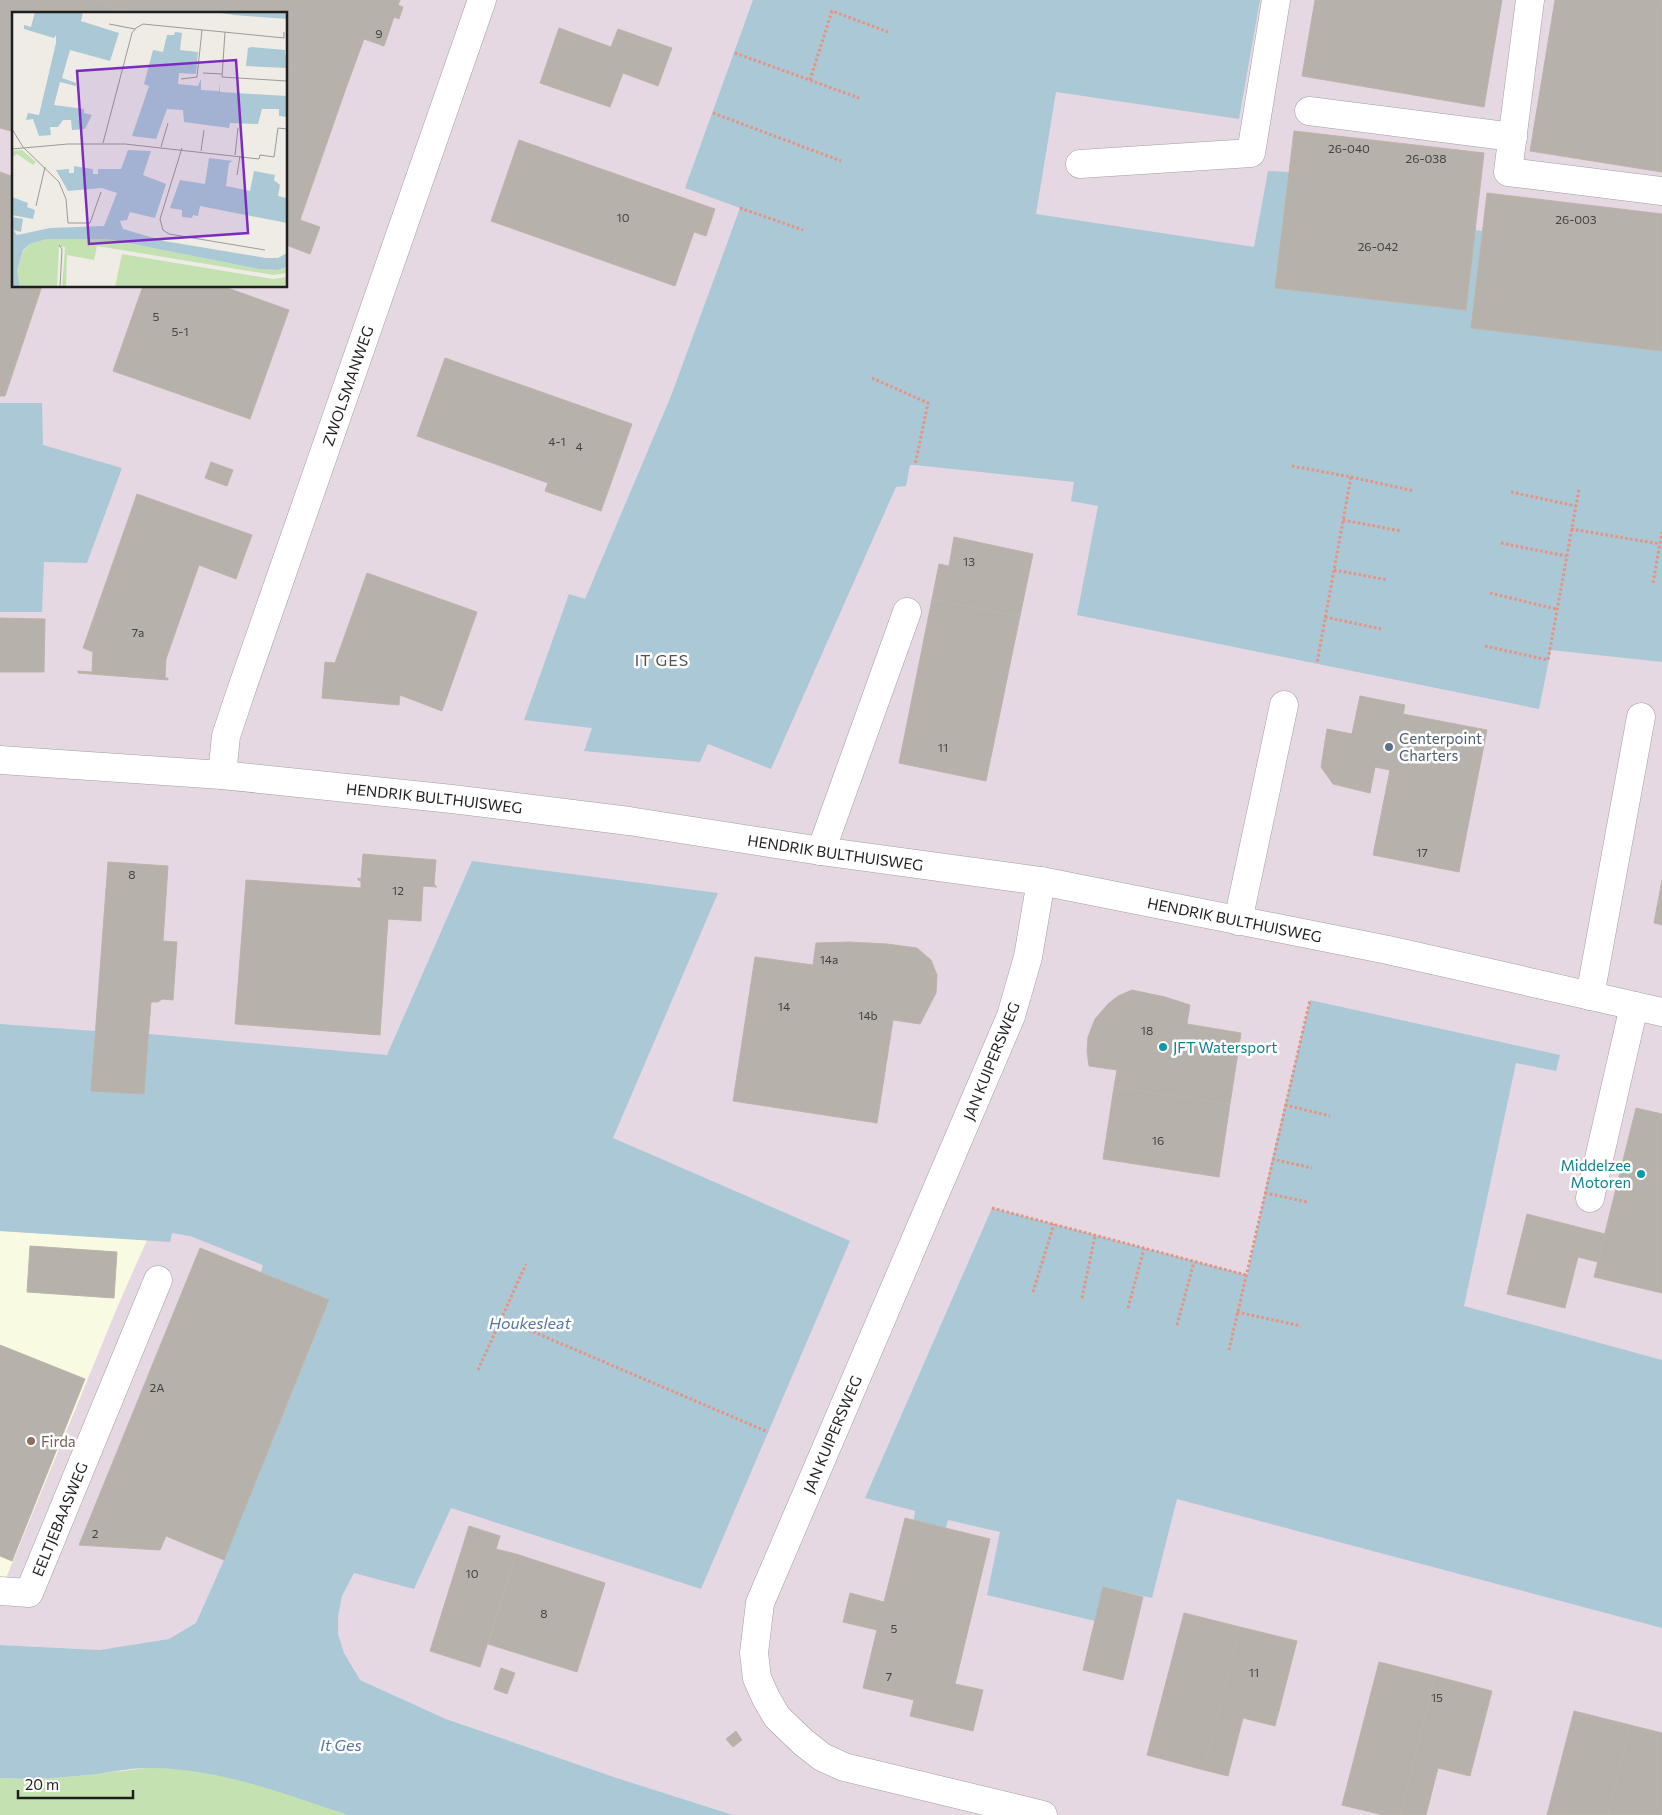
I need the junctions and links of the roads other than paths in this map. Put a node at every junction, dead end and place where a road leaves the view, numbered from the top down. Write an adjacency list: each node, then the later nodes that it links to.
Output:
1 (482, 0): 12 (street, ZWOLSMANWEG)
2 (1276, 0): 6 (street)
3 (1530, 0): 5 (street)
4 (1309, 111): 5 (street)
5 (1512, 137): 7 (street)
6 (1080, 164)
7 (1662, 192)
8 (907, 612): 13 (street)
9 (1284, 705): 15 (street)
10 (1641, 718): 16 (street)
11 (0, 760): 12 (street, HENDRIK BULTHUISWEG)
12 (222, 775): 13 (street, HENDRIK BULTHUISWEG)
13 (821, 850): 14 (street, HENDRIK BULTHUISWEG)
14 (1041, 881): 15 (street, HENDRIK BULTHUISWEG); 22 (street, JAN KUIPERSWEG)
15 (1238, 921): 16 (street, HENDRIK BULTHUISWEG)
16 (1590, 996): 17 (street, HENDRIK BULTHUISWEG)
17 (1634, 1006): 18 (street, HENDRIK BULTHUISWEG); 19 (street)
18 (1662, 1012)
19 (1590, 1198)
20 (158, 1280): 21 (street, EELTJEBAASWEG)
21 (0, 1591)
22 (1043, 1815)

